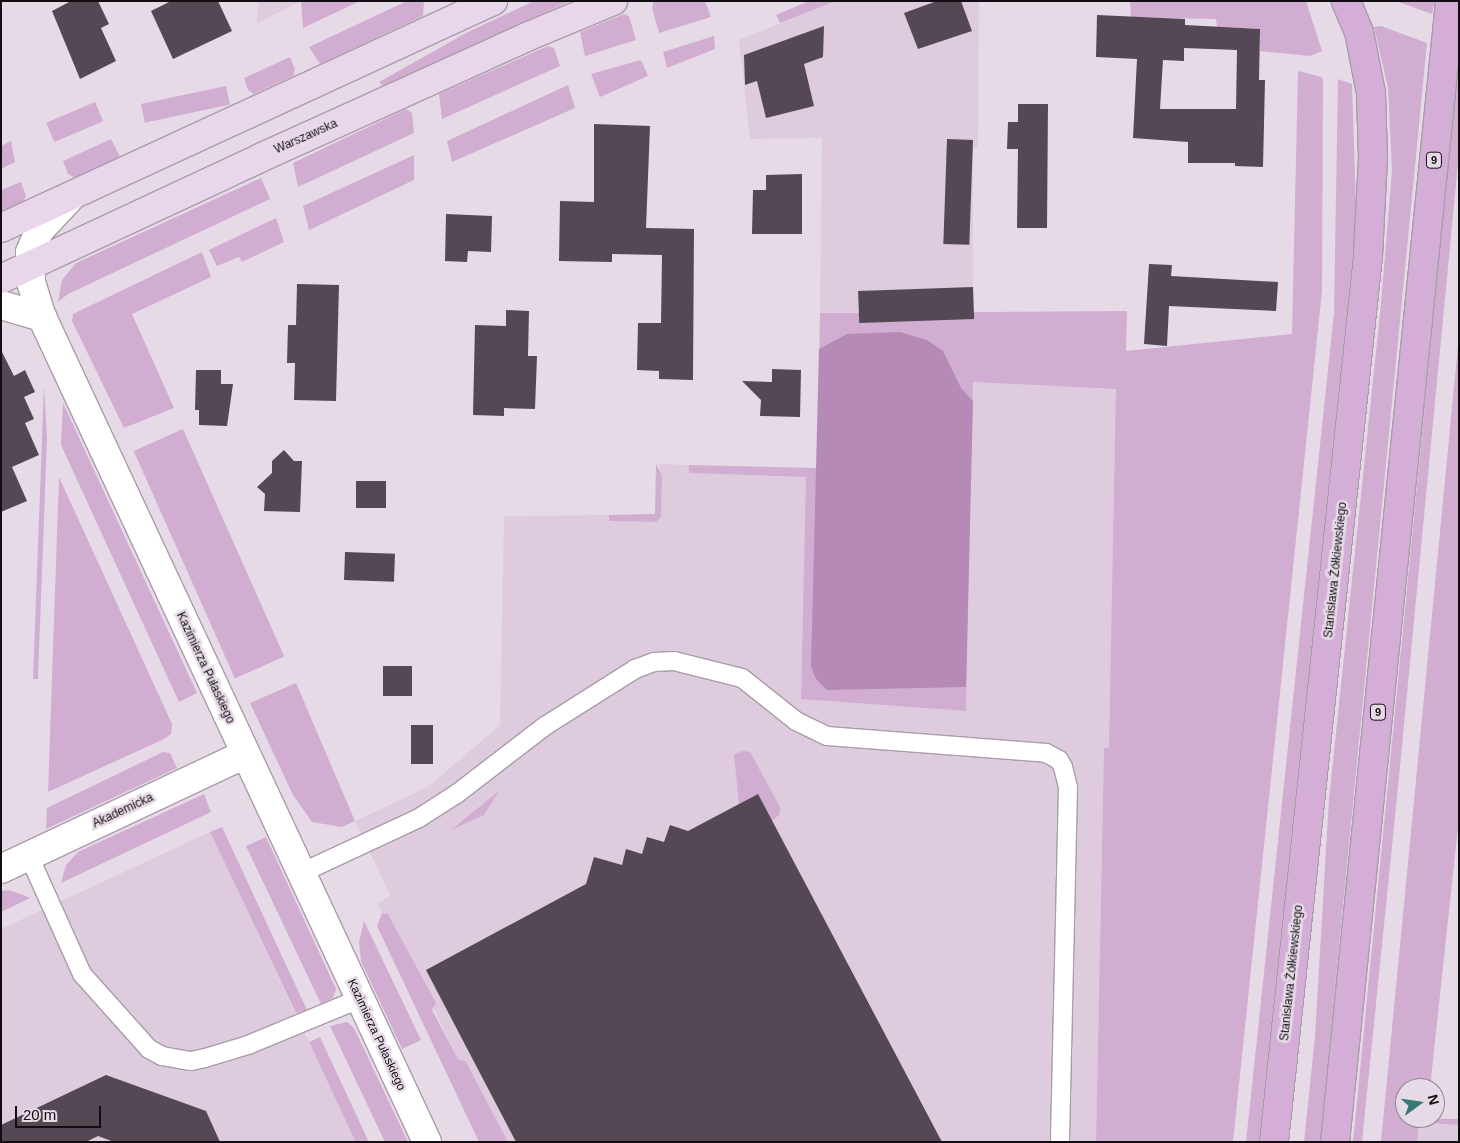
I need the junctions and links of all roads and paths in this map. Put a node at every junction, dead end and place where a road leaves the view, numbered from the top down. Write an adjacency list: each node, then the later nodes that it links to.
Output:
1 (493, 1): 5 (main road)
2 (613, 1): 7 (main road, Warszawska)
3 (1346, 1): 18 (main road, Stanisława Żółkiewskiego)
4 (1450, 1): 19 (main road, 9)
5 (71, 196): 6 (main road); 7 (street, Kazimierza Pułaskiego)
6 (1, 228)
7 (28, 267): 8 (main road, Warszawska); 10 (street, Kazimierza Pułaskiego)
8 (1, 279)
9 (1, 305): 10 (street)
10 (42, 317): 11 (street, Kazimierza Pułaskiego)
11 (245, 754): 12 (street, Akademicka); 14 (street, Kazimierza Pułaskiego)
12 (29, 856): 13 (street, Akademicka); 15 (lane)
13 (1, 869)
14 (301, 873): 15 (street, Kazimierza Pułaskiego); 17 (lane)
15 (359, 999): 16 (street, Kazimierza Pułaskiego)
16 (427, 1142)
17 (1060, 1142)
18 (1274, 1142)
19 (1335, 1142)

